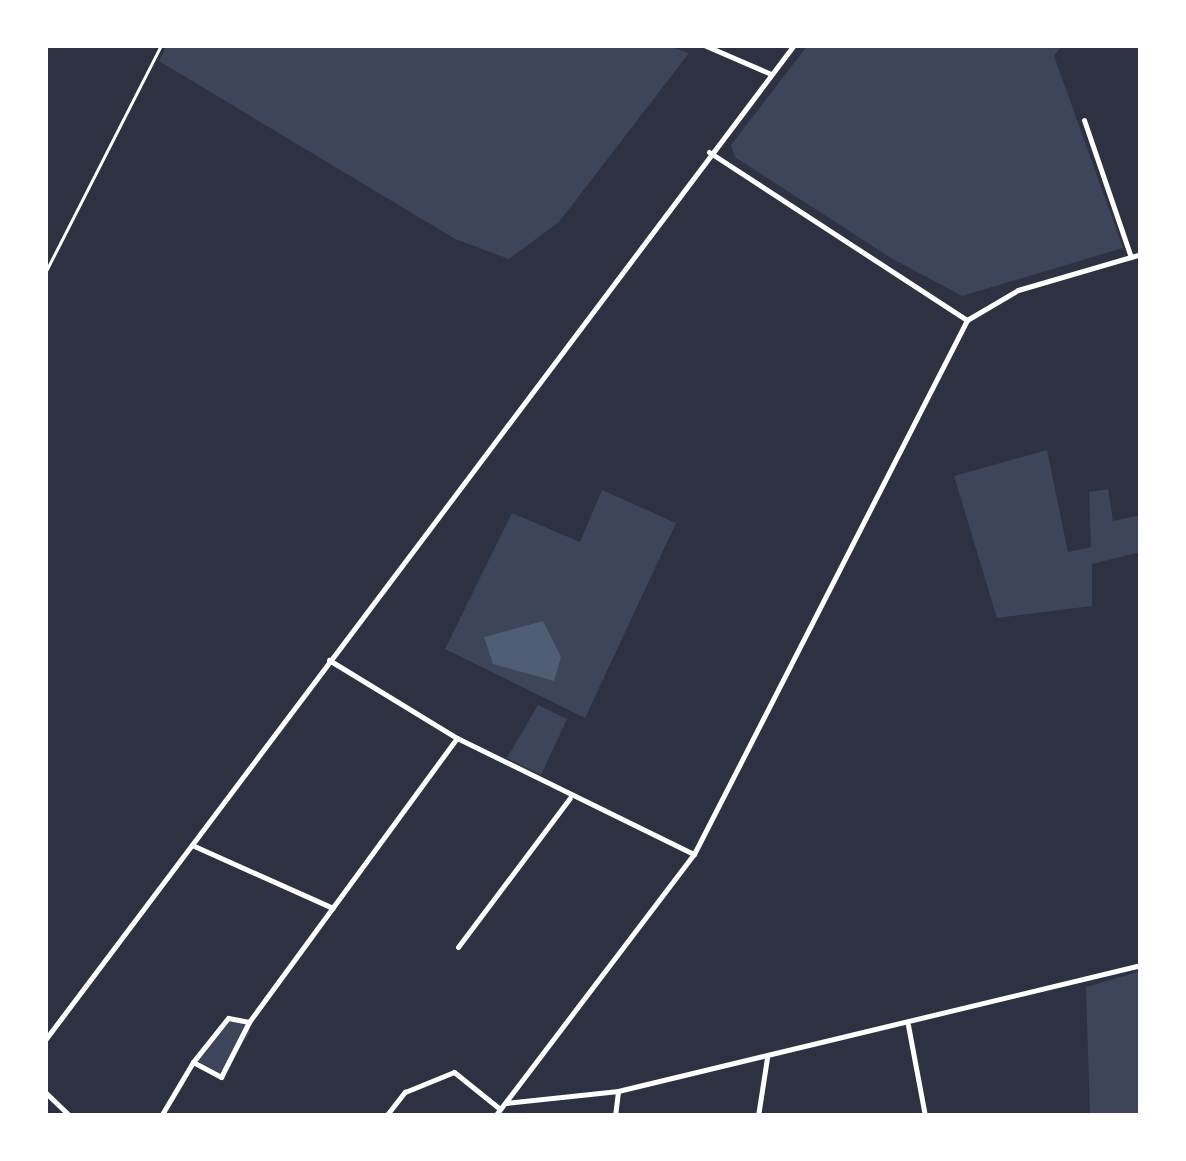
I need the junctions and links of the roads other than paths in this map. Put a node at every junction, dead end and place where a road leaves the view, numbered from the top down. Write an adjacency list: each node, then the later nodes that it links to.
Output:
1 (704, 45): 3 (street)
2 (794, 45): 3 (street)
3 (771, 74): 5 (street)
4 (1084, 120): 7 (street)
5 (710, 152): 8 (street); 9 (street)
6 (1141, 254): 7 (street)
7 (1130, 257): 8 (street)
8 (967, 320): 13 (street)
9 (329, 660): 10 (street); 12 (street)
10 (457, 738): 11 (street); 14 (street)
11 (570, 798): 13 (street); 15 (street)
12 (192, 845): 14 (street); 19 (street)
13 (694, 854): 24 (street)
14 (332, 908): 17 (street)
15 (458, 947)
16 (1141, 965): 18 (street)
17 (250, 1022): 21 (street); 21 (street)
18 (908, 1025): 20 (street); 31 (street)
19 (45, 1040)
20 (766, 1058): 23 (street); 30 (street)
21 (193, 1062): 26 (street)
22 (45, 1092): 25 (street)
23 (618, 1092): 24 (street); 29 (street)
24 (503, 1106): 27 (street); 28 (street)
25 (70, 1116)
26 (161, 1116)
27 (386, 1116)
28 (495, 1116)
29 (615, 1116)
30 (758, 1116)
31 (925, 1116)

